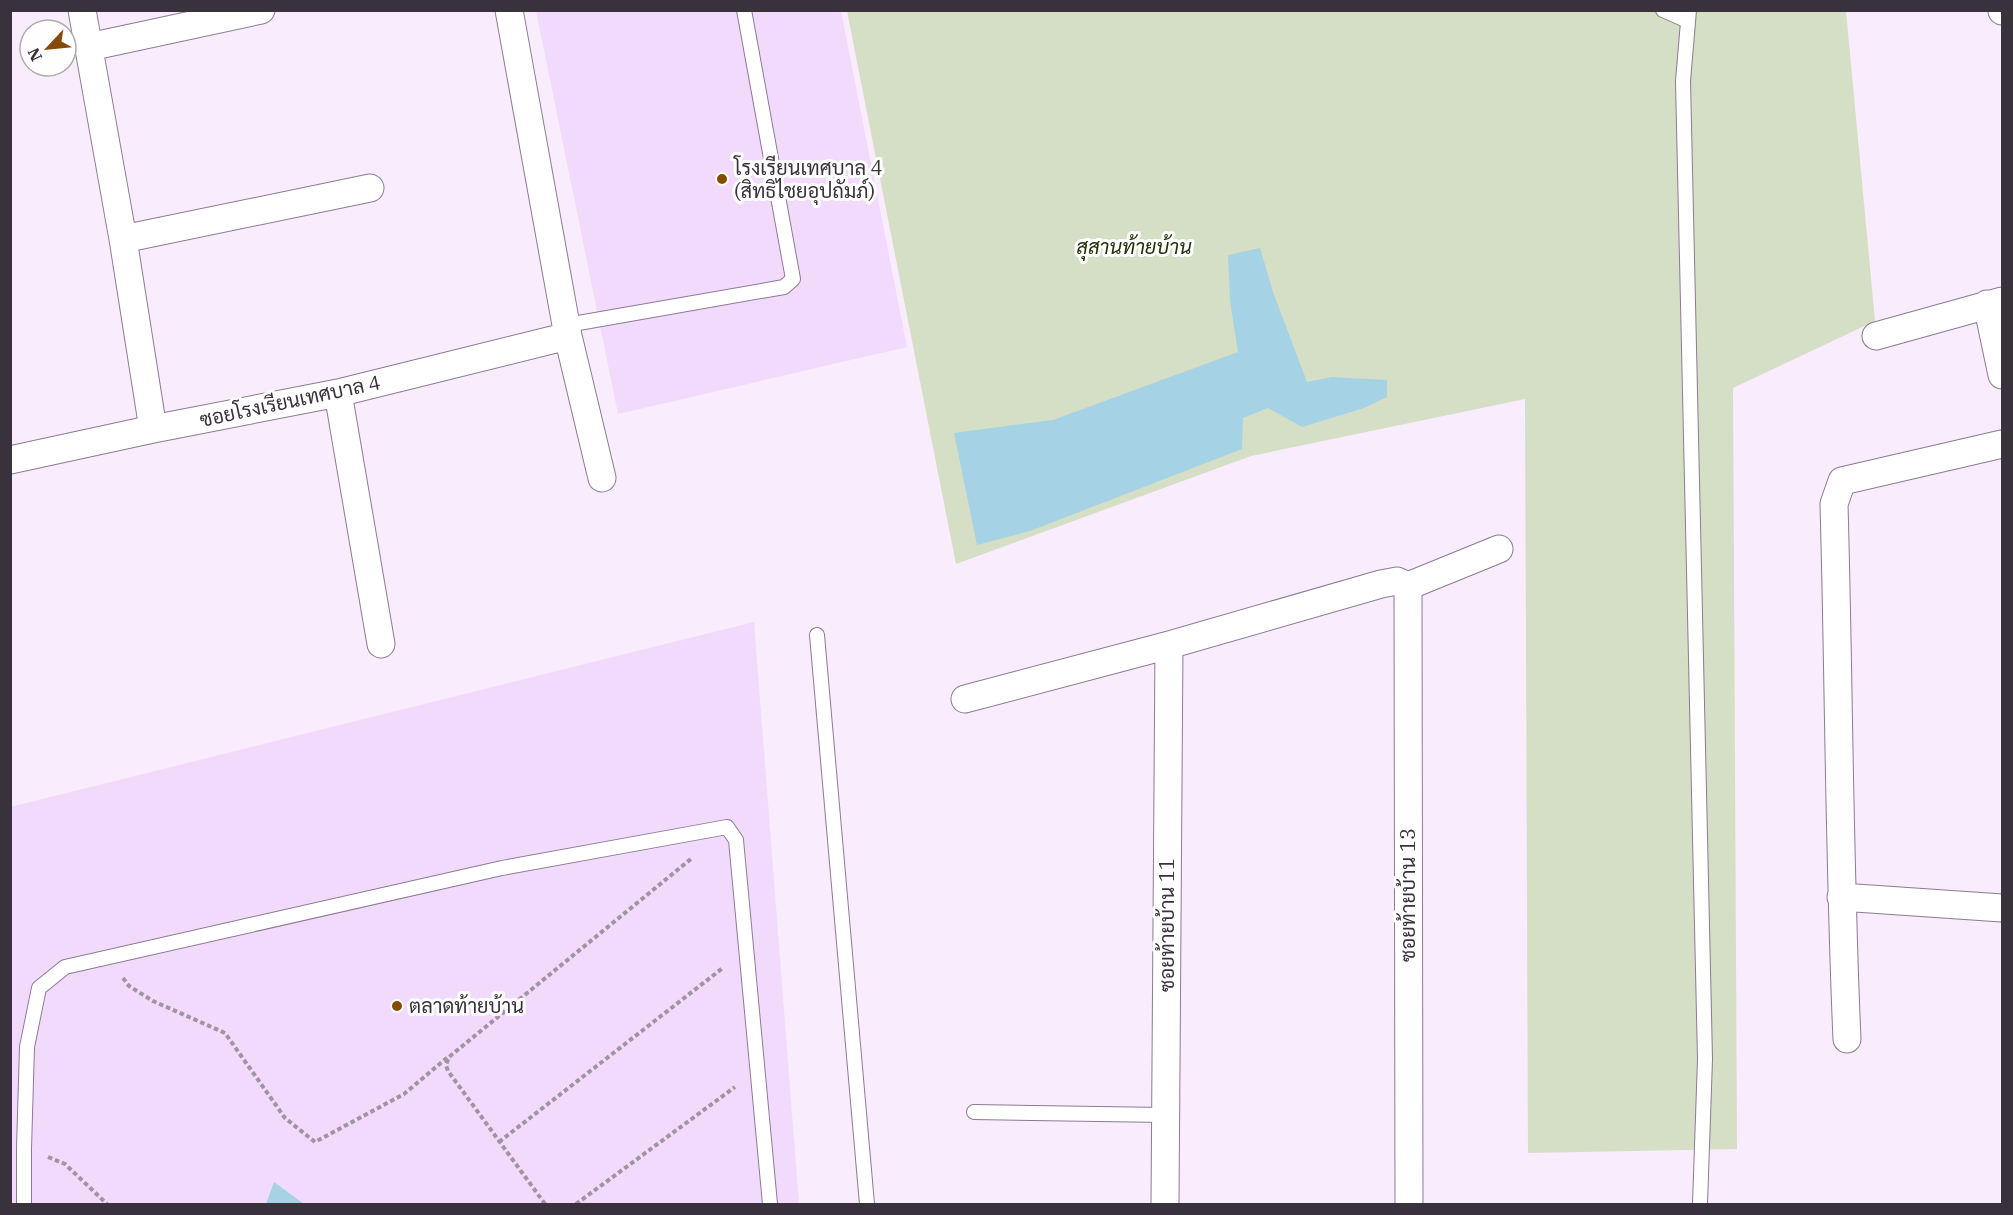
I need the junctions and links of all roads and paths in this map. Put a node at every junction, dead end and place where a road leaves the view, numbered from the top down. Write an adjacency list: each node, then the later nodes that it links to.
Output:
1 (82, 10): 7 (street)
2 (261, 10): 7 (street)
3 (509, 10): 11 (street)
4 (744, 10): 11 (lane)
5 (1663, 10): 6 (lane)
6 (1688, 16): 45 (lane)
7 (89, 47): 9 (street)
8 (370, 188): 9 (street)
9 (123, 239): 15 (street)
10 (1995, 302): 12 (street); 13 (street)
11 (568, 330): 14 (street, ซอยโรงเรียนเทศบาล 4); 18 (street)
12 (1876, 336)
13 (2002, 375)
14 (338, 393): 15 (street, ซอยโรงเรียนเทศบาล 4); 22 (street)
15 (153, 429): 17 (street, ซอยโรงเรียนเทศบาล 4)
16 (2002, 444): 26 (street)
17 (10, 460)
18 (602, 478)
19 (1499, 549): 20 (street)
20 (1408, 586): 23 (street); 44 (street, ซอยท้ายบ้าน 13)
21 (817, 635): 42 (lane)
22 (381, 644)
23 (1169, 645): 24 (street); 34 (street, ซอยท้ายบ้าน 11)
24 (964, 699)
25 (710, 830): 28 (lane); 29 (lane); 31 (path)
26 (1841, 897): 27 (street); 30 (street)
27 (2002, 908)
28 (746, 950): 32 (lane); 35 (path)
29 (108, 958): 31 (path); 36 (lane)
30 (1847, 1039)
31 (449, 1057): 35 (path)
32 (758, 1071): 40 (path); 41 (lane)
33 (974, 1112): 34 (lane)
34 (1165, 1115): 43 (street, ซอยท้ายบ้าน 11)
35 (500, 1142): 39 (path)
36 (24, 1148): 37 (lane); 38 (path)
37 (24, 1204)
38 (107, 1204)
39 (545, 1204)
40 (576, 1204)
41 (770, 1204)
42 (867, 1204)
43 (1165, 1204)
44 (1409, 1204)
45 (1700, 1204)

